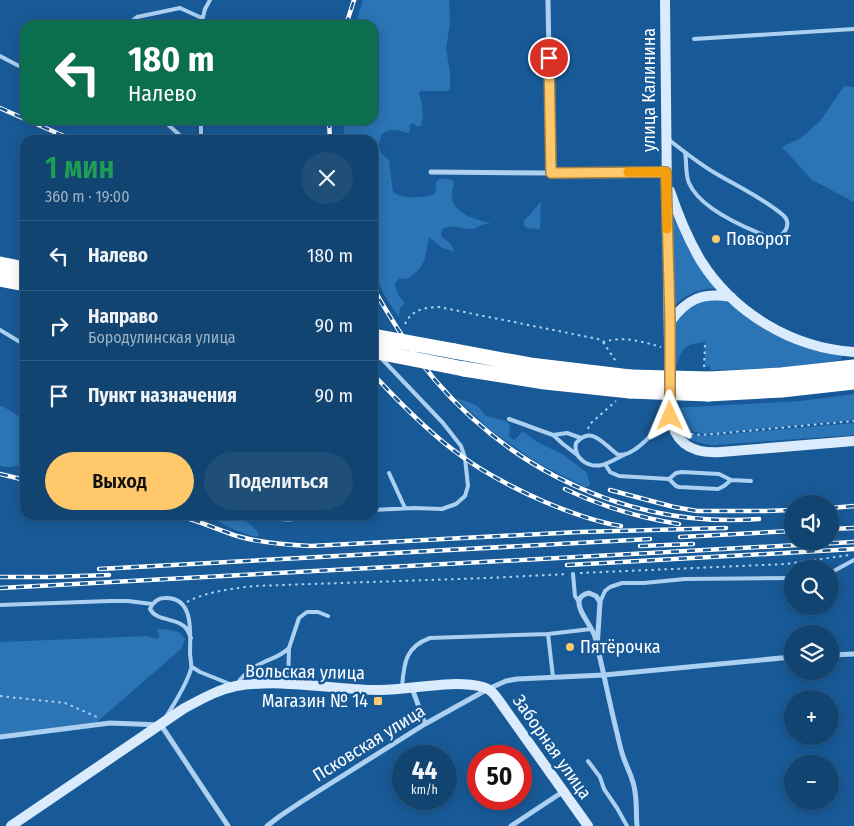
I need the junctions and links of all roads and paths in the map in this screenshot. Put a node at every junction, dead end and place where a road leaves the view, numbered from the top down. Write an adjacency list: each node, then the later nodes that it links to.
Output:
1 (210, 0): 4 (lane)
2 (548, 0): 15 (street)
3 (665, 0): 12 (main road, улица Калинина)
4 (202, 18): 5 (lane)
5 (133, 20)
6 (854, 29): 7 (lane)
7 (694, 39)
8 (0, 56): 9 (lane)
9 (19, 66)
10 (168, 125): 11 (lane)
11 (180, 135)
12 (666, 138): 13 (lane); 16 (main road, улица Калинина)
13 (685, 153): 13 (lane)
14 (431, 172): 15 (street)
15 (551, 173): 16 (street)
16 (666, 176): 21 (main road); 22 (main road, улица Калинина)
17 (0, 264): 18 (highway)
18 (20, 268)
19 (0, 279): 20 (highway)
20 (20, 283)
21 (730, 297): 22 (main road); 31 (main road)
22 (670, 322): 39 (main road, улица Калинина)
23 (405, 324): 27 (path)
24 (0, 330): 26 (lane)
25 (378, 337): 37 (highway, bridge)
26 (20, 342)
27 (603, 342): 29 (path); 33 (path)
28 (705, 344): 35 (path)
29 (660, 347)
30 (378, 351): 37 (highway, bridge)
31 (854, 352)
32 (378, 356): 54 (lane)
33 (618, 366)
34 (854, 368): 35 (highway)
35 (707, 381): 36 (highway); 37 (highway, bridge)
36 (854, 382)
37 (630, 384)
38 (616, 401): 42 (path)
39 (670, 409): 46 (main road, улица Калинина); 48 (lane)
40 (509, 419): 44 (lane)
41 (854, 421): 43 (path)
42 (590, 424)
43 (680, 428)
44 (553, 435): 45 (lane); 47 (lane)
45 (581, 438): 47 (lane); 48 (lane)
46 (854, 441)
47 (576, 454): 49 (lane)
48 (624, 455): 49 (lane)
49 (605, 464): 51 (lane)
50 (389, 473): 54 (lane)
51 (669, 479): 52 (lane); 52 (lane)
52 (731, 480): 53 (lane)
53 (751, 481)
54 (405, 508): 55 (lane)
55 (378, 510)
56 (854, 555): 59 (path)
57 (854, 560): 58 (lane)
58 (839, 568)
59 (573, 574): 61 (lane); 64 (path)
60 (784, 578): 62 (lane)
61 (579, 602): 62 (street); 67 (street)
62 (600, 602): 71 (street)
63 (152, 604): 64 (lane); 65 (lane); 69 (lane)
64 (182, 604): 69 (lane)
65 (0, 605)
66 (328, 616): 70 (lane)
67 (592, 629): 68 (lane); 71 (street)
68 (548, 634): 77 (lane); 80 (lane)
69 (191, 638): 75 (lane)
70 (289, 648): 78 (lane); 79 (lane)
71 (597, 648): 76 (street)
72 (839, 654): 73 (street)
73 (854, 654)
74 (784, 658): 76 (street, Псковская улица)
75 (192, 667): 79 (lane); 85 (lane)
76 (604, 675): 77 (street, Псковская улица); 95 (street)
77 (553, 677): 81 (street, Псковская улица)
78 (288, 684): 79 (main road, Вольская улица); 80 (main road, Вольская улица)
79 (234, 686): 85 (main road, Вольская улица)
80 (407, 688): 81 (main road, Вольская улица); 84 (street)
81 (488, 689): 84 (street, Псковская улица); 88 (main road, Заборная улица)
82 (0, 696): 83 (path)
83 (110, 723): 85 (street); 86 (street)
84 (425, 724): 91 (street, Псковская улица)
85 (161, 725): 89 (main road, Вольская улица); 90 (street)
86 (0, 738)
87 (588, 760): 94 (lane)
88 (564, 791): 92 (street); 93 (main road, Заборная улица)
89 (10, 826)
90 (228, 826)
91 (268, 826)
92 (511, 826)
93 (588, 826)
94 (627, 826)
95 (637, 826)

